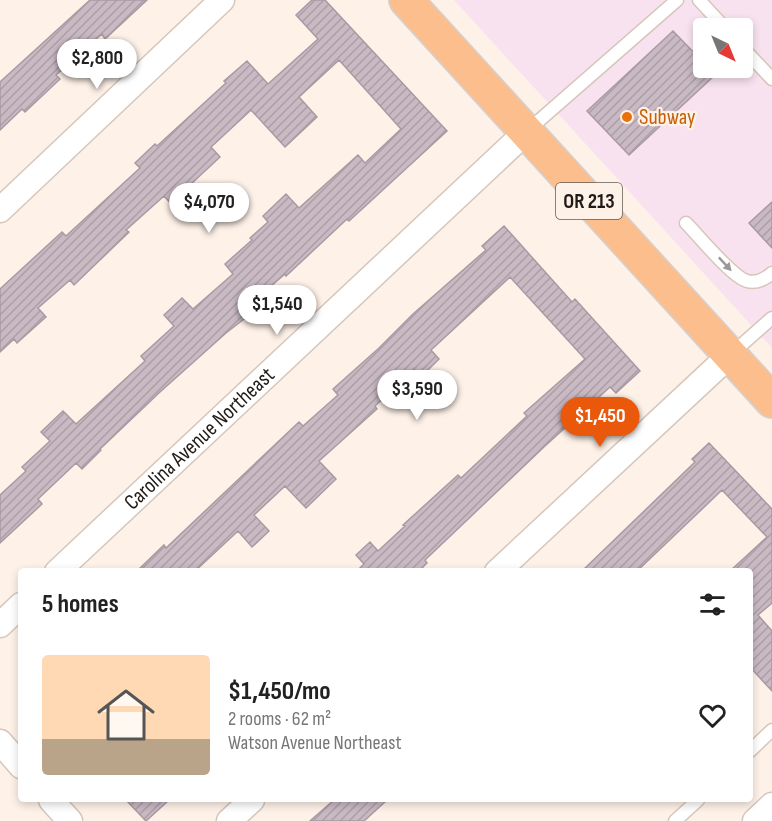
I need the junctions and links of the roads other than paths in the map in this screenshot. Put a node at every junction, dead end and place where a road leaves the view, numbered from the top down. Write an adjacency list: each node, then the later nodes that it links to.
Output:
1 (406, 0): 8 (main road, OR 213)
2 (677, 0): 8 (lane)
3 (699, 0): 5 (lane)
4 (211, 4): 9 (street)
5 (716, 18)
6 (753, 59): 7 (lane)
7 (772, 79)
8 (526, 132): 13 (main road, OR 213); 15 (street, Carolina Avenue Northeast)
9 (0, 210)
10 (686, 223): 11 (lane, one-way to 11)
11 (772, 273)
12 (772, 318): 13 (lane)
13 (730, 355): 14 (main road, OR 213); 16 (street)
14 (772, 401)
15 (61, 568)
16 (502, 568)
17 (18, 608): 18 (street)
18 (0, 625)
19 (772, 730): 21 (lane)
20 (0, 742): 22 (street)
21 (753, 748)
22 (18, 763)
23 (53, 802): 27 (street)
24 (250, 802): 28 (street)
25 (696, 802): 29 (lane)
26 (772, 806): 30 (street)
27 (70, 821)
28 (229, 821)
29 (675, 821)
30 (755, 821)

